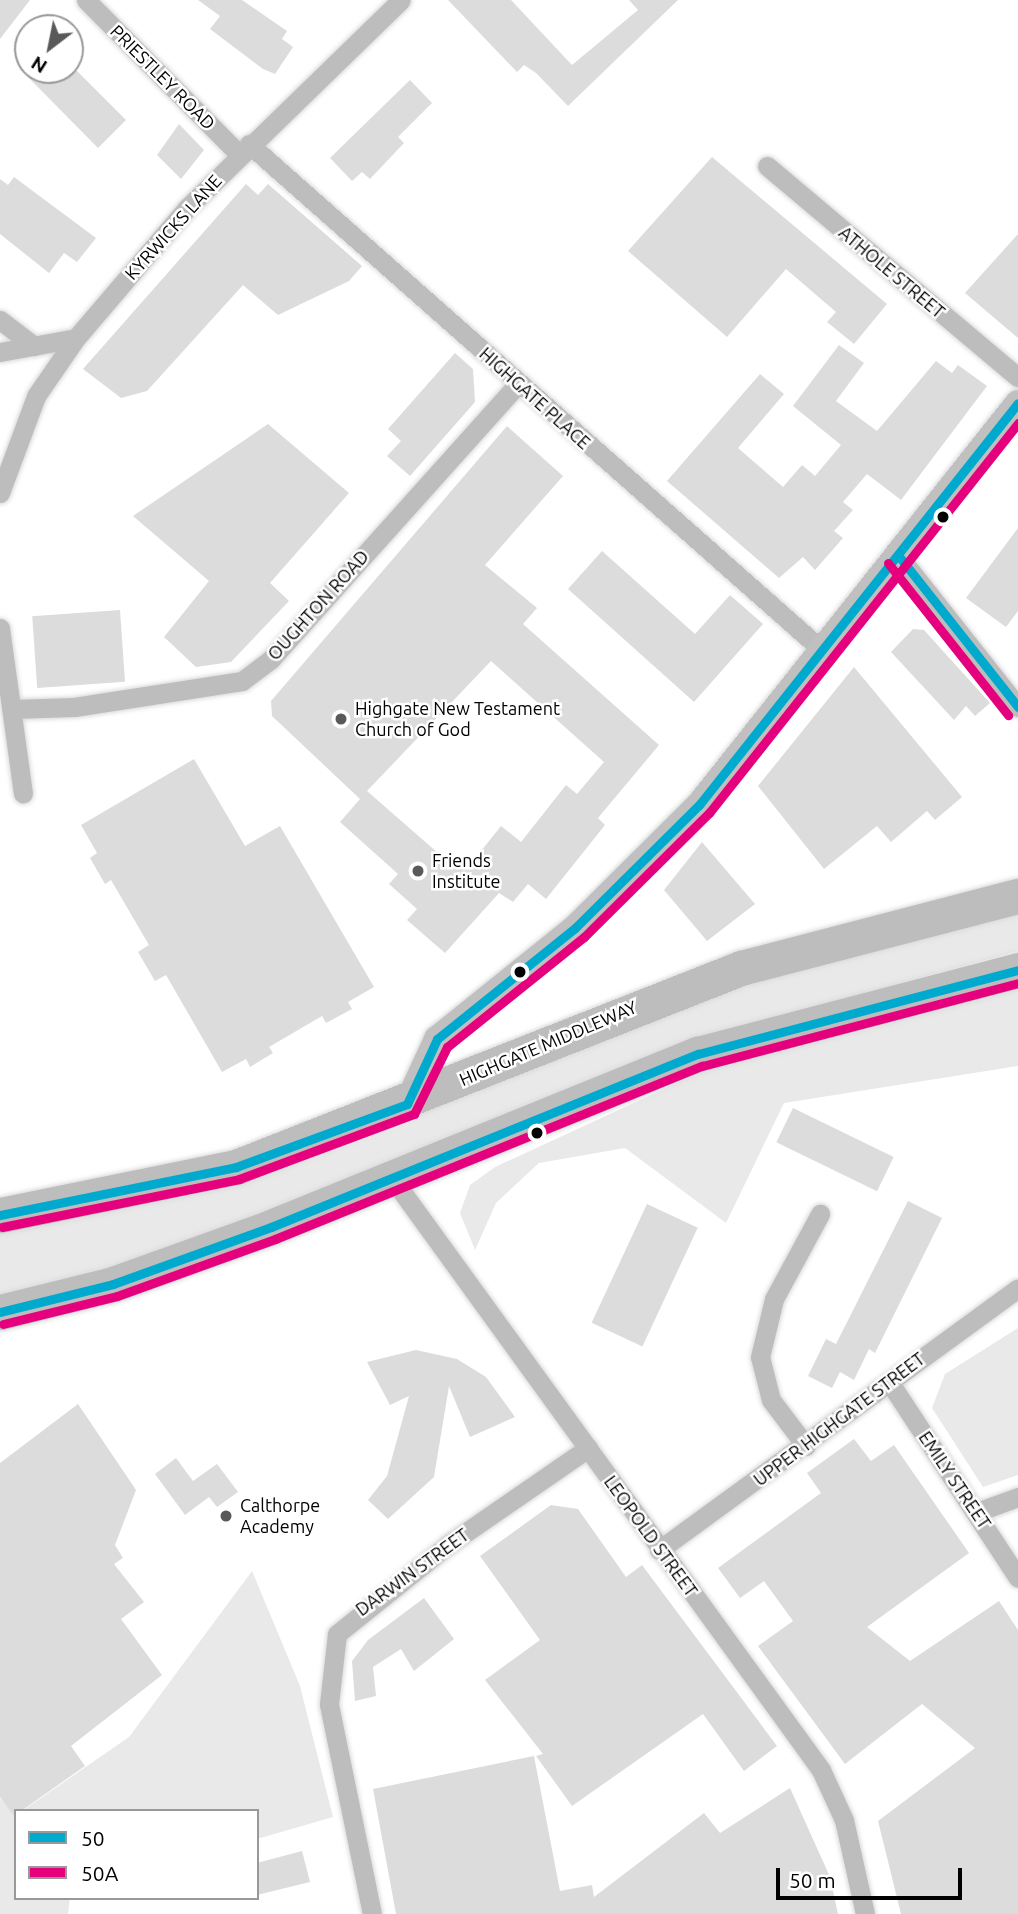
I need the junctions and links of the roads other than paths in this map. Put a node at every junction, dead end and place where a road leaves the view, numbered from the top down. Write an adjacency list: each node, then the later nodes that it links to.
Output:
1 (86, 0): 3 (street, PRIESTLEY ROAD)
2 (401, 0): 3 (street, KYRWICKS LANE)
3 (244, 149): 6 (street, KYRWICKS LANE); 10 (street, HIGHGATE PLACE)
4 (766, 166): 9 (street, ATHOLE STREET)
5 (0, 320): 7 (street)
6 (76, 338): 7 (street); 12 (street, KYRWICKS LANE)
7 (34, 346): 8 (street)
8 (0, 352)
9 (1018, 377)
10 (518, 384): 15 (street, HIGHGATE PLACE); 17 (street, OUGHTON ROAD)
11 (1018, 403): 13 (street)
12 (0, 493)
13 (898, 555): 15 (street); 16 (street)
14 (0, 628): 17 (street)
15 (822, 651): 21 (street)
16 (1018, 706)
17 (12, 709): 18 (street)
18 (23, 793)
19 (1018, 896): 21 (highway, HIGHGATE MIDDLEWAY)
20 (1018, 970): 22 (highway)
21 (407, 1104): 24 (highway, HIGHGATE MIDDLEWAY)
22 (392, 1178): 26 (highway); 29 (street, LEOPOLD STREET)
23 (820, 1214): 28 (street)
24 (0, 1215)
25 (1018, 1289): 27 (street, UPPER HIGHGATE STREET)
26 (0, 1312)
27 (890, 1383): 28 (street, UPPER HIGHGATE STREET); 31 (street, EMILY STREET)
28 (806, 1446): 32 (street, UPPER HIGHGATE STREET)
29 (588, 1448): 32 (street, LEOPOLD STREET); 34 (street, DARWIN STREET)
30 (1018, 1497): 31 (street)
31 (976, 1512): 33 (street, EMILY STREET)
32 (659, 1550): 35 (street, LEOPOLD STREET)
33 (1018, 1578)
34 (372, 1914)
35 (865, 1914)

